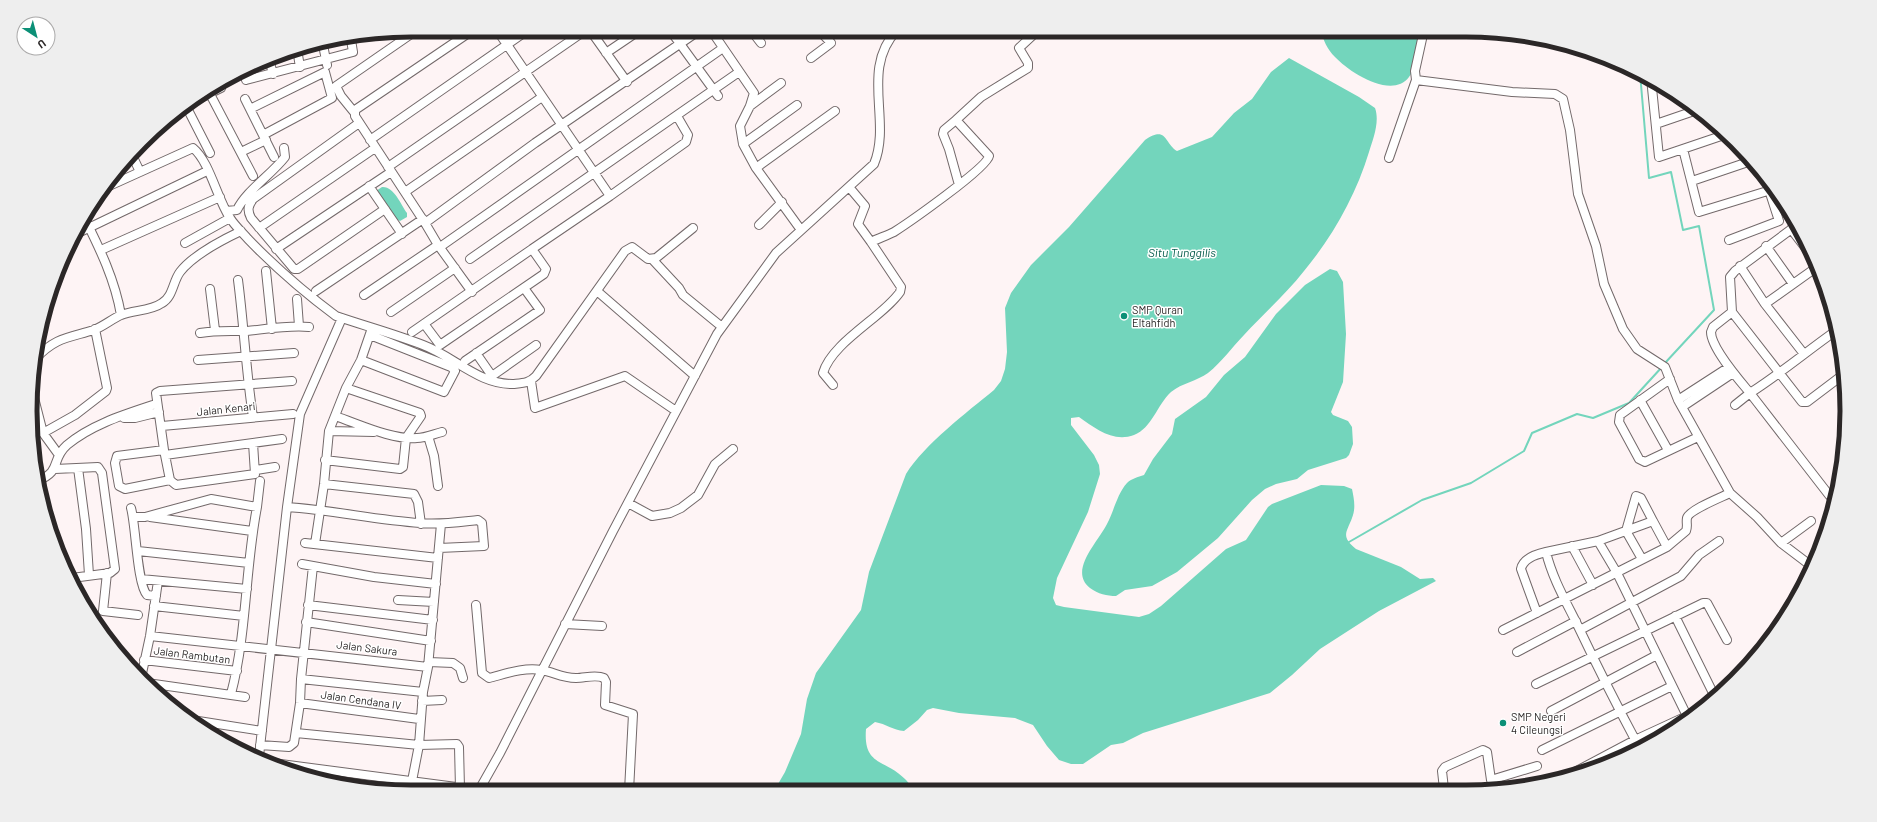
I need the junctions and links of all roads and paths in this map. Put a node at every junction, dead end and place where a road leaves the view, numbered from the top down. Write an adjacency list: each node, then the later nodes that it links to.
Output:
1 (406, 37): 48 (street)
2 (463, 37): 48 (street)
3 (501, 37): 19 (street)
4 (518, 37): 19 (street)
5 (576, 37): 29 (street)
6 (595, 37): 22 (street)
7 (630, 37): 22 (street)
8 (675, 37): 18 (street)
9 (690, 37): 18 (street)
10 (716, 37): 21 (street)
11 (758, 37): 17 (street)
12 (826, 37): 24 (street)
13 (892, 37): 80 (street)
14 (1031, 37): 52 (street)
15 (1422, 37): 33 (street)
16 (351, 42): 25 (street)
17 (761, 43)
18 (680, 44): 28 (street); 34 (street)
19 (506, 45): 29 (street); 58 (street)
20 (324, 48): 25 (street)
21 (723, 48): 28 (street); 30 (street)
22 (606, 53): 34 (street)
23 (298, 55): 27 (street)
24 (811, 58)
25 (326, 60): 27 (street); 36 (street)
26 (270, 64): 31 (street)
27 (300, 67): 31 (street)
28 (696, 67): 38 (street); 62 (street)
29 (525, 72): 40 (street); 71 (street)
30 (740, 72): 38 (street); 43 (street)
31 (273, 74): 32 (street)
32 (245, 76)
33 (1416, 80): 67 (street); 153 (street)
34 (626, 82): 55 (street)
35 (781, 83): 43 (street)
36 (332, 85)
37 (1652, 86): 54 (street)
38 (716, 93): 51 (street)
39 (211, 95): 64 (street)
40 (542, 96): 55 (street); 82 (street)
41 (245, 100): 44 (street)
42 (797, 105): 59 (street)
43 (750, 106): 59 (street)
44 (250, 109): 57 (street); 57 (street)
45 (189, 110): 65 (street)
46 (1688, 110): 50 (street)
47 (835, 111): 70 (street)
48 (354, 112): 53 (street)
49 (1691, 112): 50 (street)
50 (1688, 113): 54 (street)
51 (677, 116): 74 (street); 83 (street)
52 (956, 120): 78 (street); 78 (street)
53 (359, 123): 58 (street); 93 (street)
54 (1656, 124): 63 (street)
55 (562, 125): 62 (street); 89 (street)
56 (1719, 136): 63 (street)
57 (264, 137): 64 (street); 66 (street)
58 (370, 140): 61 (street)
59 (743, 144): 70 (street)
60 (284, 148): 88 (street)
61 (375, 148): 71 (street); 93 (street)
62 (578, 149): 74 (street); 103 (street)
63 (1683, 149): 76 (street)
64 (241, 152): 75 (street)
65 (210, 153)
66 (274, 157)
67 (1390, 158)
68 (134, 160): 73 (street)
69 (1746, 163): 76 (street)
70 (756, 168): 86 (street)
71 (390, 170): 79 (street); 82 (street)
72 (207, 171): 73 (street); 84 (street); 92 (street)
73 (140, 172): 77 (street)
74 (595, 172): 83 (street); 108 (street)
75 (253, 176)
76 (1692, 181): 81 (street)
77 (113, 184)
78 (959, 185): 101 (street)
79 (370, 186): 87 (street); 105 (street)
80 (849, 187): 96 (street); 101 (street)
81 (1769, 191)
82 (405, 192): 89 (street)
83 (610, 196): 106 (street)
84 (220, 197): 88 (street); 107 (street)
85 (1774, 199): 100 (street)
86 (782, 202): 91 (street); 96 (street)
87 (385, 209): 99 (street); 105 (street)
88 (228, 215): 98 (street); 102 (street)
89 (424, 221): 99 (street); 103 (street)
90 (87, 223): 92 (street)
91 (759, 225)
92 (90, 228): 97 (street); 107 (street)
93 (259, 228): 105 (street)
94 (693, 228): 109 (street)
95 (1792, 228): 104 (street)
96 (801, 230): 130 (street)
97 (84, 231)
98 (241, 231): 126 (street); 127 (street)
99 (402, 234): 118 (street)
100 (1729, 240)
101 (871, 242): 157 (street)
102 (184, 243)
103 (439, 246): 111 (street); 121 (street)
104 (1766, 246): 110 (street); 115 (street)
105 (276, 249)
106 (532, 249): 116 (street); 120 (street)
107 (101, 250): 126 (street)
108 (470, 259)
109 (652, 259): 119 (street); 130 (street)
110 (1740, 266): 123 (street); 125 (street)
111 (455, 268): 120 (street); 124 (street)
112 (1813, 270): 115 (street)
113 (266, 271): 133 (street)
114 (238, 280): 135 (street)
115 (1793, 284): 123 (street)
116 (524, 288): 128 (street); 142 (street)
117 (210, 289): 134 (street)
118 (316, 291)
119 (598, 291): 151 (street); 155 (street)
120 (472, 292): 128 (street)
121 (364, 295)
122 (297, 299): 129 (street)
123 (1765, 304): 144 (street)
124 (391, 312)
125 (1732, 312): 149 (street); 150 (street)
126 (121, 315): 132 (street)
127 (342, 318): 136 (street); 197 (street)
128 (425, 325): 137 (street)
129 (299, 326): 131 (street); 133 (street)
130 (722, 327): 151 (street)
131 (309, 328)
132 (96, 329): 143 (street); 173 (street)
133 (272, 329): 135 (street)
134 (215, 330): 135 (street); 138 (street)
135 (245, 331): 145 (street)
136 (371, 332): 147 (street); 147 (street); 155 (street)
137 (412, 332)
138 (200, 333)
139 (1832, 334): 144 (street)
140 (536, 345): 142 (street)
141 (294, 353): 145 (street)
142 (476, 353): 148 (street)
143 (41, 354)
144 (1804, 354): 150 (street)
145 (246, 356): 146 (street); 156 (street)
146 (198, 360)
147 (361, 360): 158 (street)
148 (465, 361)
149 (1731, 370): 159 (street); 161 (street)
150 (1779, 375): 152 (street); 159 (street)
151 (695, 376): 165 (street)
152 (1838, 378)
153 (1670, 379): 160 (street); 161 (street)
154 (292, 381): 156 (street)
155 (531, 382): 165 (street)
156 (248, 384): 163 (street); 168 (street)
157 (833, 385)
158 (346, 388): 167 (street); 176 (street)
159 (1750, 393): 162 (street); 194 (street)
160 (1640, 400): 180 (street); 180 (street)
161 (1680, 404): 175 (street)
162 (1735, 405)
163 (158, 408): 169 (street); 182 (street)
164 (37, 410): 173 (street)
165 (676, 411): 195 (street)
166 (293, 414): 168 (street, Jalan Kenari)
167 (335, 416): 170 (street); 171 (street)
168 (254, 417): 169 (street, Jalan Kenari)
169 (162, 426): 181 (street)
170 (329, 431): 171 (street); 183 (street)
171 (381, 432): 176 (street)
172 (442, 432): 174 (street)
173 (43, 433): 182 (street)
174 (428, 436): 176 (street); 192 (street)
175 (1698, 436): 180 (street); 193 (street)
176 (406, 438): 183 (street)
177 (282, 439): 178 (street)
178 (254, 443): 181 (street); 187 (street)
179 (732, 449): 195 (street)
180 (1668, 450)
181 (164, 452): 189 (street); 189 (street)
182 (59, 455): 186 (street)
183 (326, 460): 191 (street)
184 (274, 467): 187 (street)
185 (78, 468): 186 (street); 224 (street); 226 (street)
186 (55, 470): 188 (street)
187 (256, 470): 189 (street)
188 (43, 479)
189 (170, 480)
190 (260, 481): 196 (street)
191 (324, 484): 199 (street); 204 (street)
192 (438, 486)
193 (1730, 492): 211 (street); 214 (street)
194 (1830, 496)
195 (628, 503): 248 (street)
196 (257, 507): 200 (street); 206 (street)
197 (287, 507): 199 (street); 257 (street)
198 (131, 508): 201 (street)
199 (320, 510): 204 (street); 212 (street)
200 (144, 516): 201 (street); 206 (street)
201 (134, 517): 216 (street)
202 (1653, 521): 207 (street); 207 (street); 214 (street)
203 (1811, 521): 211 (street)
204 (421, 524): 205 (street)
205 (441, 524): 215 (street); 215 (street)
206 (252, 531): 220 (street)
207 (1626, 531): 208 (street); 219 (street)
208 (1598, 541): 213 (street); 225 (street)
209 (1719, 541): 237 (street)
210 (305, 543): 212 (street)
211 (1781, 543): 221 (street)
212 (315, 544): 218 (street)
213 (1572, 546): 217 (street); 231 (street)
214 (1667, 547): 219 (street)
215 (439, 548): 218 (street)
216 (138, 550): 220 (street); 228 (street)
217 (1546, 552): 234 (street); 241 (street)
218 (438, 558): 230 (street)
219 (1642, 559): 225 (street)
220 (249, 563): 232 (street)
221 (1807, 563)
222 (302, 564): 223 (street)
223 (313, 566): 230 (street); 238 (street)
224 (107, 573): 226 (street); 242 (street)
225 (1617, 573): 231 (street); 237 (street)
226 (89, 575): 227 (street)
227 (77, 577)
228 (142, 579): 229 (street); 233 (street)
229 (158, 581): 232 (street); 233 (street)
230 (436, 584): 236 (street)
231 (1593, 585): 234 (street)
232 (247, 589): 243 (street)
233 (156, 596): 240 (street)
234 (1565, 599): 241 (street); 246 (street)
235 (398, 600): 236 (street)
236 (434, 602): 245 (street)
237 (1631, 602): 251 (street); 252 (street)
238 (308, 605): 245 (street); 247 (street)
239 (476, 605): 265 (street)
240 (154, 606): 243 (street); 253 (street)
241 (1537, 613): 250 (street)
242 (138, 615)
243 (244, 616): 256 (street)
244 (1675, 616): 252 (street); 254 (street); 274 (street)
245 (433, 620): 255 (street)
246 (1576, 621): 251 (street); 259 (street)
247 (306, 622): 255 (street); 258 (street)
248 (565, 624): 249 (street); 265 (street)
249 (602, 626)
250 (1503, 630)
251 (1580, 630): 261 (street)
252 (1645, 631): 260 (street); 261 (street)
253 (150, 636): 256 (street, Jalan Sakura); 262 (street)
254 (1727, 640)
255 (431, 642): 263 (street)
256 (241, 646): 257 (street, Jalan Sakura); 266 (street)
257 (271, 648): 258 (street, Jalan Sakura); 286 (street)
258 (303, 652): 263 (street, Jalan Sakura); 268 (street)
259 (1517, 652)
260 (1657, 655): 269 (street); 272 (street)
261 (1593, 656): 269 (street); 271 (street)
262 (144, 660): 264 (street); 266 (street, Jalan Rambutan)
263 (429, 664): 267 (street, Jalan Sakura); 273 (street)
264 (142, 670)
265 (542, 670): 301 (street); 302 (street)
266 (237, 671): 275 (street)
267 (463, 678)
268 (301, 679): 273 (street); 279 (street)
269 (1606, 683): 280 (street); 281 (street)
270 (156, 684): 275 (street)
271 (1536, 684)
272 (1672, 686): 281 (street); 282 (street)
273 (423, 692): 278 (street)
274 (1713, 692)
275 (231, 694): 276 (street)
276 (245, 697)
277 (442, 700): 278 (street)
278 (422, 701): 283 (street)
279 (300, 703): 283 (street, Jalan Cendana IV); 287 (street)
280 (1551, 711)
281 (1620, 712): 288 (street); 291 (street)
282 (1686, 714)
283 (419, 719): 290 (street)
284 (202, 722): 286 (street)
285 (1661, 730): 288 (street)
286 (262, 731): 289 (street)
287 (296, 733): 289 (street); 290 (street)
288 (1637, 743): 293 (street)
289 (260, 745): 292 (street)
290 (419, 745): 296 (street); 300 (street)
291 (1542, 750)
292 (259, 753)
293 (1598, 761)
294 (293, 766): 296 (street)
295 (1537, 766): 298 (street)
296 (412, 781): 299 (street)
297 (1490, 784): 303 (street)
298 (1493, 784)
299 (439, 785)
300 (460, 785)
301 (482, 785)
302 (629, 785)
303 (1444, 785)

